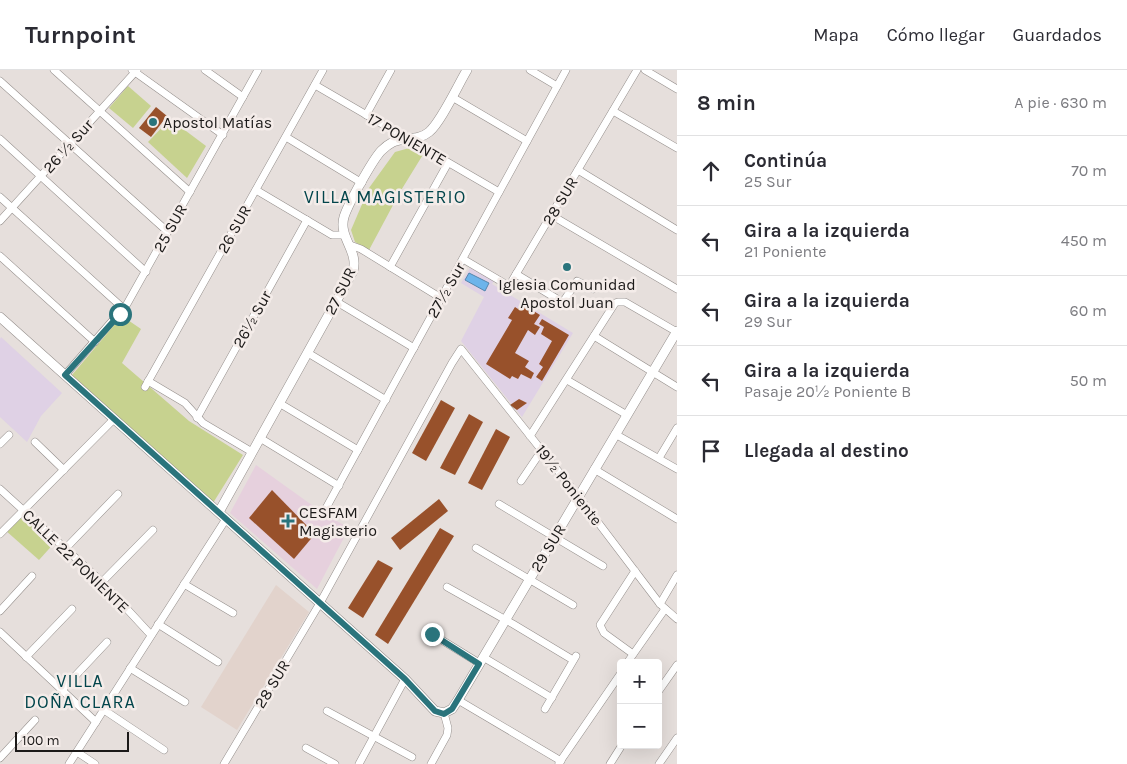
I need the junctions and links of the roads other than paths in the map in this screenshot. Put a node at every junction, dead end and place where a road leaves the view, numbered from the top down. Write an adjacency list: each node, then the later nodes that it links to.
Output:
1 (54, 70): 18 (street)
2 (206, 70): 17 (street)
3 (258, 70): 17 (street, 25 SUR)
4 (323, 70): 13 (street, 26 SUR)
5 (391, 70): 20 (street)
6 (467, 70): 16 (street)
7 (530, 70): 14 (street)
8 (566, 70): 14 (street, 27½ Sur)
9 (638, 70): 19 (street, 28 SUR)
10 (645, 70): 15 (street)
11 (135, 71): 18 (street, 26 ½ Sur); 21 (street)
12 (0, 81): 26 (street)
13 (315, 85): 20 (street, 17 PONIENTE); 22 (street, 26 SUR)
14 (557, 86): 25 (street, 27½ Sur)
15 (677, 89)
16 (452, 96): 24 (street); 25 (street)
17 (244, 97): 21 (street, 25 SUR)
18 (100, 110): 26 (street, 26 ½ Sur); 33 (street)
19 (613, 110): 27 (street); 29 (street, 28 SUR)
20 (366, 115): 24 (street, 17 PONIENTE)
21 (223, 135): 33 (street, 25 SUR)
22 (286, 137): 31 (street); 32 (street, 26 SUR)
23 (0, 139): 30 (street)
24 (406, 139): 28 (street, 17 PONIENTE); 31 (street)
25 (527, 141): 34 (street, 27½ Sur)
26 (70, 144): 30 (street, 26 ½ Sur); 41 (street)
27 (677, 148)
28 (448, 163): 34 (street, 17 PONIENTE); 46 (street)
29 (578, 170): 37 (street, 28 SUR); 40 (street)
30 (41, 176): 36 (street, 26 ½ Sur); 47 (street)
31 (362, 183): 42 (street)
32 (256, 190): 38 (street); 68 (street, 26 SUR)
33 (190, 192): 41 (street, 25 SUR)
34 (499, 192): 45 (street, 27½ Sur)
35 (0, 198): 36 (street)
36 (12, 208): 39 (street, 26 ½ Sur); 53 (street)
37 (551, 214): 48 (street, 28 SUR); 50 (street)
38 (307, 220): 42 (street); 68 (street, 26½ Sur)
39 (0, 221)
40 (677, 230)
41 (168, 232): 47 (street, 25 SUR)
42 (344, 235): 43 (street, 27 SUR)
43 (350, 245): 46 (street); 52 (street, 27 SUR)
44 (0, 256): 57 (street)
45 (463, 259): 48 (street); 51 (street, 27½ Sur)
46 (390, 267): 51 (street)
47 (146, 272): 53 (street, 25 SUR)
48 (516, 274): 49 (street)
49 (593, 289)
50 (677, 289)
51 (442, 298): 58 (street, 27½ Sur)
52 (336, 302): 58 (street); 60 (street, 27 SUR)
53 (124, 309): 57 (street, 25 SUR)
54 (0, 316): 62 (street)
55 (677, 332): 56 (street); 61 (street, 29 SUR)
56 (594, 336): 61 (street); 63 (street)
57 (95, 342): 62 (street, 25 SUR)
58 (414, 348): 65 (street, 27½ Sur)
59 (461, 349): 73 (street, 19½ Poniente); 107 (street, 28 SUR)
60 (308, 353): 65 (street); 66 (street, 27 SUR)
61 (652, 372): 64 (street); 67 (street, 29 SUR)
62 (65, 375): 69 (street)
63 (567, 380): 67 (street); 73 (street)
64 (677, 387)
65 (386, 400): 77 (street, 27½ Sur)
66 (280, 404): 74 (street, 27 SUR); 77 (street)
67 (627, 415): 71 (street, 29 SUR)
68 (197, 418): 79 (street)
69 (114, 419): 83 (street); 92 (street)
70 (677, 428): 80 (street)
71 (615, 434): 80 (street); 81 (street, 29 SUR)
72 (9, 435): 76 (street)
73 (530, 436): 78 (street, 19½ Poniente)
74 (260, 438): 79 (street, 27 SUR); 85 (street)
75 (35, 442): 83 (street)
76 (0, 444)
77 (358, 450): 85 (street, 27½ Sur)
78 (542, 450): 84 (street); 88 (street, 19½ Poniente)
79 (252, 452): 92 (street, 27 SUR)
80 (659, 458): 82 (street)
81 (594, 469): 88 (street, 29 SUR); 93 (street)
82 (677, 469)
83 (64, 470): 90 (street)
84 (521, 481)
85 (339, 486): 91 (street, 27½ Sur)
86 (0, 489): 90 (street, CALLE 22 PONIENTE)
87 (118, 494): 97 (street)
88 (578, 496): 96 (street, 29 SUR); 100 (street, 19½ Poniente)
89 (499, 504): 96 (street)
90 (23, 510): 95 (street); 97 (street, CALLE 22 PONIENTE)
91 (325, 510)
92 (222, 516): 105 (street, 27 SUR); 107 (street)
93 (677, 519)
94 (152, 530): 104 (street)
95 (0, 534)
96 (554, 537): 99 (street); 103 (street, 29 SUR)
97 (66, 548): 104 (street, CALLE 22 PONIENTE)
98 (476, 548): 103 (street)
99 (603, 566)
100 (635, 571): 109 (street, 19½ Poniente); 120 (street)
101 (677, 575): 109 (street)
102 (32, 576): 111 (street)
103 (529, 579): 108 (street); 114 (street, 29 SUR)
104 (102, 582): 118 (street, CALLE 22 PONIENTE)
105 (184, 584): 112 (street); 115 (street, 27 SUR)
106 (447, 587): 114 (street)
107 (320, 603): 127 (street); 151 (street, 28 SUR)
108 (573, 605)
109 (662, 606): 113 (street, 19½ Poniente); 120 (street)
110 (72, 609): 121 (street)
111 (0, 612)
112 (233, 613)
113 (677, 619)
114 (505, 620): 123 (street, 29 SUR); 131 (street)
115 (158, 624): 118 (street, 27 SUR); 124 (street)
116 (0, 632): 121 (street)
117 (432, 634): 123 (street)
118 (151, 635): 126 (street, 27 SUR)
119 (107, 642): 130 (street)
120 (634, 654): 122 (street)
121 (26, 657): 130 (street)
122 (630, 659)
123 (481, 660): 131 (street); 132 (street, 29 SUR)
124 (218, 662)
125 (677, 665): 129 (street)
126 (130, 668): 133 (street); 135 (street, 27 SUR)
127 (405, 679): 137 (street); 140 (street)
128 (617, 679): 148 (street)
129 (662, 686)
130 (62, 690): 139 (street)
131 (552, 698): 134 (street)
132 (458, 700): 137 (street, 29 SUR); 148 (street)
133 (185, 702)
134 (545, 709)
135 (104, 710): 139 (street, 27 SUR); 144 (street)
136 (327, 710): 140 (street)
137 (444, 714): 154 (street)
138 (35, 720): 147 (street)
139 (96, 722): 145 (street, 27 SUR)
140 (374, 736): 146 (street); 153 (street)
141 (677, 738): 156 (street)
142 (306, 748): 152 (street)
143 (619, 749): 155 (street)
144 (164, 750)
145 (77, 752): 149 (street, 27 SUR); 150 (street)
146 (412, 757)
147 (0, 758)
148 (560, 763)
149 (69, 764)
150 (95, 764)
151 (224, 764)
152 (335, 764)
153 (359, 764)
154 (431, 764)
155 (610, 764)
156 (659, 764)

